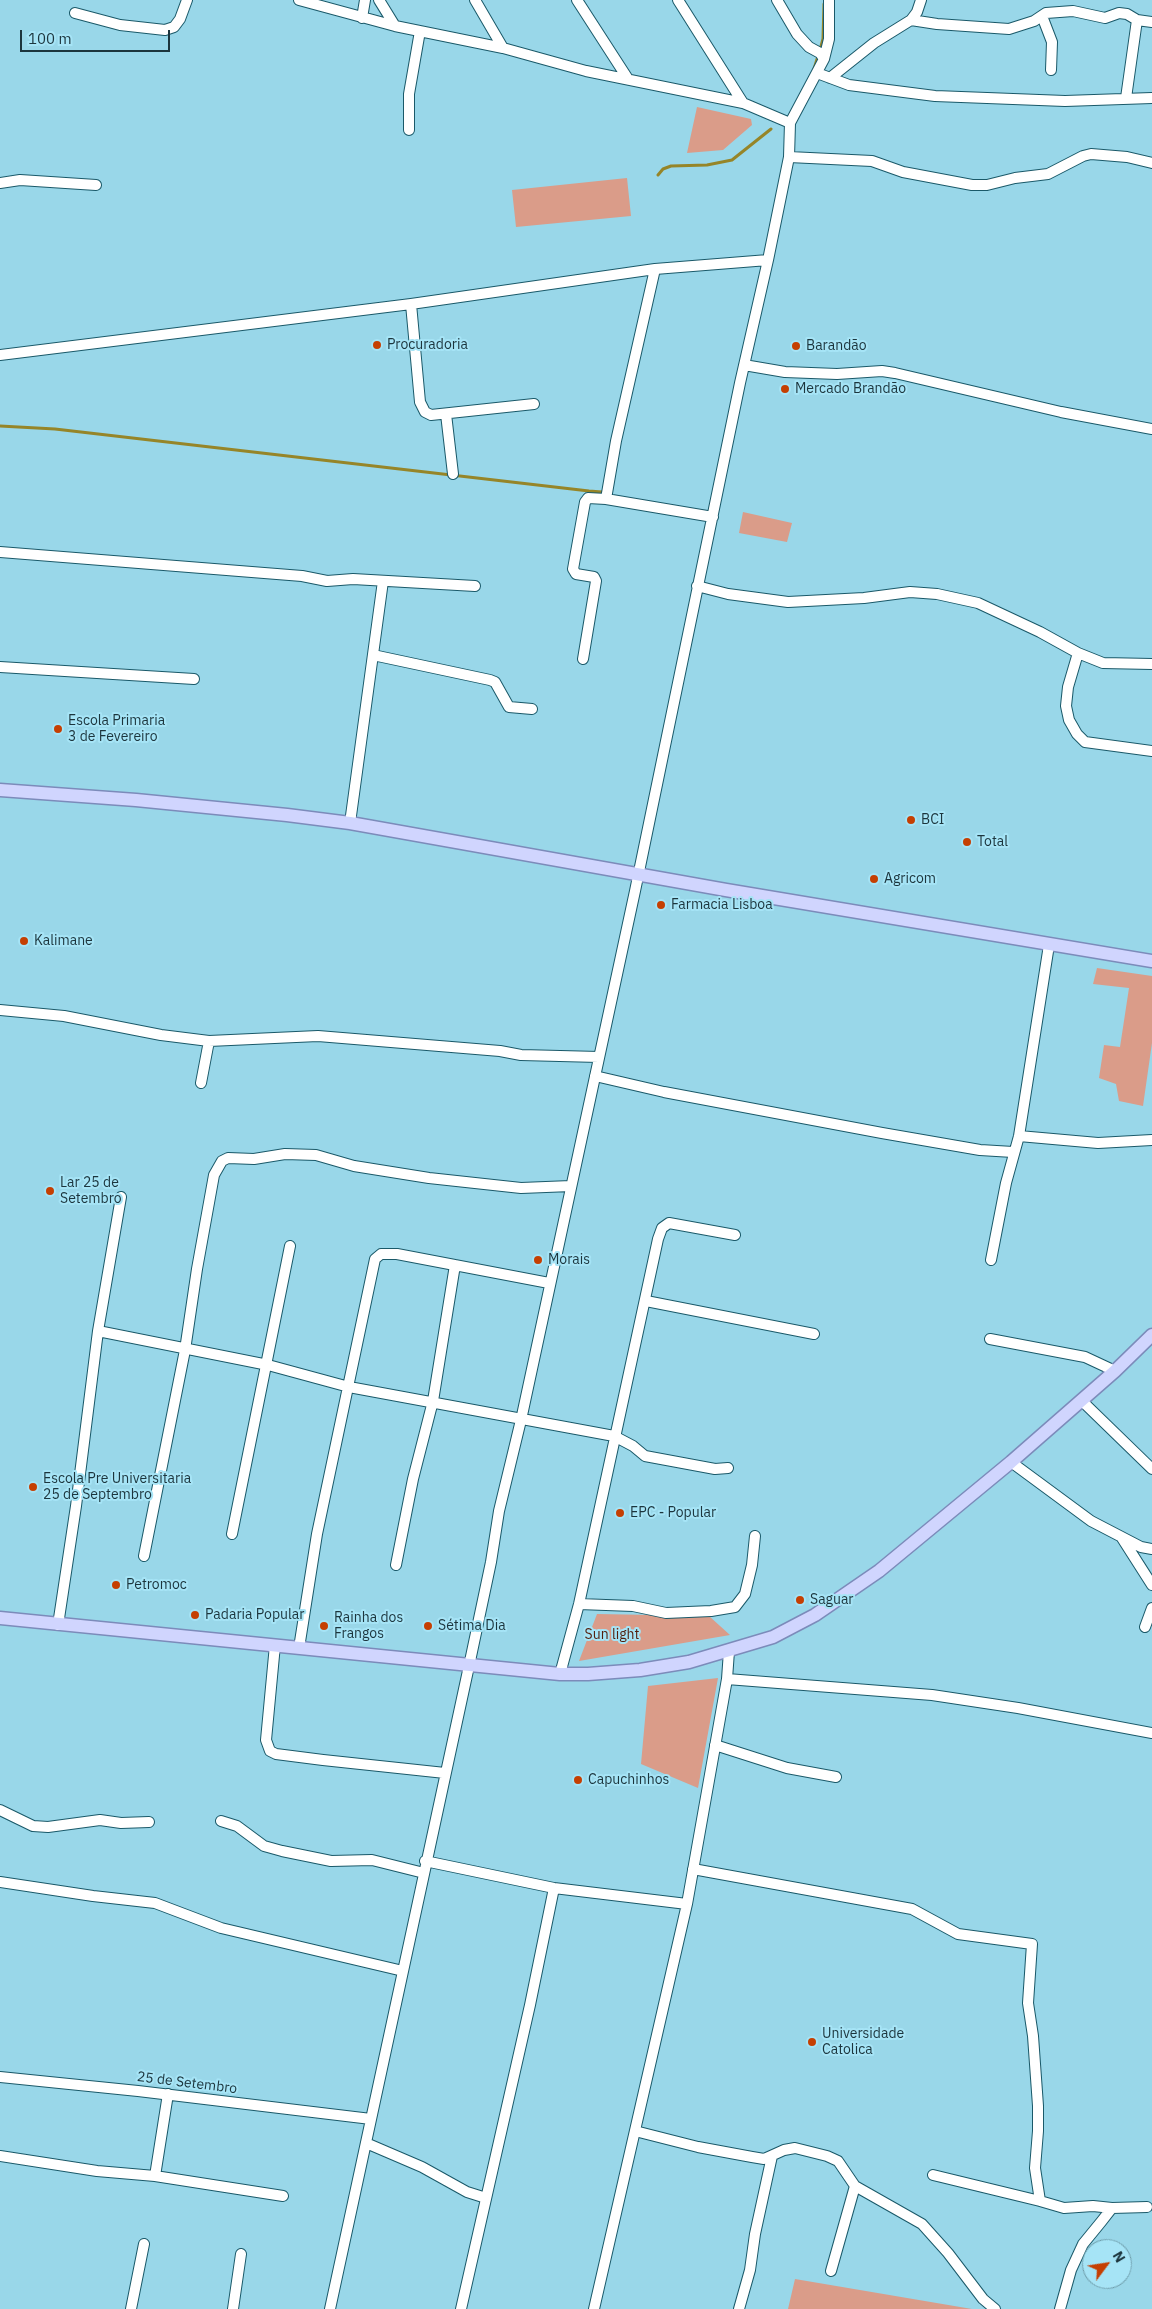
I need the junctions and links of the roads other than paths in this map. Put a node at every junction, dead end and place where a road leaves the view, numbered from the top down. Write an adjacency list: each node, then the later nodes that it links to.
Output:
1 (187, 0): 11 (street)
2 (299, 0): 13 (street)
3 (365, 0): 13 (street)
4 (379, 0): 17 (street)
5 (475, 0): 19 (street)
6 (577, 0): 24 (street)
7 (678, 0): 27 (street)
8 (777, 0): 20 (street)
9 (830, 0): 20 (street)
10 (921, 0): 14 (street)
11 (74, 13)
12 (1042, 16): 14 (street); 15 (street); 21 (street)
13 (362, 18): 17 (street)
14 (911, 20): 23 (street)
15 (1137, 20): 16 (street); 25 (street)
16 (1152, 22)
17 (394, 26): 18 (street)
18 (420, 31): 19 (street); 29 (street)
19 (503, 48): 24 (street)
20 (822, 56): 22 (street)
21 (1051, 70)
22 (817, 73): 23 (street); 28 (street)
23 (830, 78): 25 (street)
24 (628, 79): 27 (street)
25 (1126, 98): 26 (street)
26 (1152, 98)
27 (743, 103): 28 (street)
28 (790, 123): 30 (street)
29 (409, 130)
30 (789, 157): 31 (street); 34 (street)
31 (1152, 163)
32 (0, 183): 33 (street)
33 (96, 185)
34 (768, 260): 35 (street); 38 (street)
35 (655, 269): 36 (street); 43 (street)
36 (411, 304): 37 (street); 40 (street)
37 (0, 355)
38 (744, 365): 41 (street); 44 (street)
39 (534, 404): 40 (street)
40 (446, 414): 42 (street)
41 (1152, 429)
42 (453, 474)
43 (606, 500): 44 (street); 51 (street)
44 (713, 517): 48 (street)
45 (0, 552): 46 (street)
46 (383, 581): 47 (street); 50 (street)
47 (475, 586)
48 (697, 586): 49 (street); 59 (street)
49 (1078, 653): 52 (street); 56 (street)
50 (373, 655): 55 (street); 58 (street)
51 (584, 659)
52 (1152, 664)
53 (0, 667): 54 (street)
54 (194, 679)
55 (532, 709)
56 (1152, 751)
57 (0, 790): 58 (main road)
58 (350, 823): 59 (main road)
59 (637, 874): 60 (main road); 64 (street)
60 (1049, 945): 61 (main road); 67 (street)
61 (1152, 961)
62 (0, 1010): 63 (street)
63 (209, 1041): 64 (street); 66 (street)
64 (599, 1057): 65 (street)
65 (595, 1076): 69 (street); 70 (street)
66 (201, 1084)
67 (1019, 1136): 68 (street); 69 (street)
68 (1152, 1140)
69 (1013, 1152): 74 (street)
70 (571, 1186): 76 (street); 82 (street)
71 (121, 1197): 78 (street)
72 (736, 1235): 77 (street)
73 (290, 1246): 83 (street)
74 (991, 1260)
75 (455, 1265): 76 (street); 85 (street); 86 (street)
76 (549, 1284): 88 (street)
77 (646, 1301): 79 (street); 89 (street)
78 (98, 1332): 82 (street); 103 (street)
79 (814, 1334)
80 (1152, 1335): 84 (main road)
81 (990, 1339): 84 (street)
82 (186, 1350): 83 (street); 97 (street)
83 (268, 1365): 85 (street); 93 (street)
84 (1115, 1371): 87 (main road)
85 (348, 1387): 86 (street); 106 (street)
86 (433, 1401): 88 (street); 98 (street)
87 (1082, 1401): 90 (main road); 92 (street)
88 (521, 1420): 89 (street); 108 (street)
89 (614, 1436): 91 (street); 100 (street)
90 (1011, 1462): 95 (street); 107 (main road)
91 (728, 1468)
92 (1152, 1469)
93 (232, 1534)
94 (755, 1536): 100 (street)
95 (1121, 1537): 96 (street); 99 (street)
96 (1152, 1549)
97 (144, 1556)
98 (396, 1565)
99 (1152, 1585)
100 (579, 1604): 109 (street)
101 (1152, 1608): 104 (street)
102 (0, 1618): 103 (main road)
103 (58, 1625): 105 (main road)
104 (1145, 1627)
105 (275, 1645): 106 (main road); 113 (street)
106 (299, 1648): 108 (main road)
107 (729, 1651): 109 (main road); 110 (street)
108 (469, 1666): 109 (main road); 113 (street)
109 (560, 1674)
110 (728, 1679): 111 (street); 112 (street)
111 (1152, 1733)
112 (715, 1745): 114 (street); 119 (street)
113 (445, 1773): 118 (street)
114 (836, 1777)
115 (0, 1810): 117 (street)
116 (222, 1821): 120 (street)
117 (149, 1822)
118 (426, 1861): 120 (street); 122 (street)
119 (693, 1869): 123 (street); 137 (street)
120 (424, 1873): 124 (street)
121 (0, 1882): 124 (street)
122 (554, 1888): 123 (street); 136 (street)
123 (686, 1904): 128 (street)
124 (404, 1971): 127 (street)
125 (0, 2077): 126 (street, 25 de Setembro)
126 (168, 2094): 127 (street, 25 de Setembro); 133 (street)
127 (371, 2119): 129 (street)
128 (634, 2131): 131 (street); 147 (street)
129 (366, 2143): 136 (street); 145 (street)
130 (0, 2156): 133 (street)
131 (772, 2156): 134 (street); 148 (street)
132 (933, 2175): 137 (street)
133 (155, 2176): 135 (street)
134 (855, 2186): 142 (street); 149 (street)
135 (283, 2196)
136 (486, 2198): 146 (street)
137 (1040, 2201): 139 (street)
138 (1148, 2207): 139 (street)
139 (1112, 2208): 150 (street)
140 (144, 2244): 143 (street)
141 (241, 2254): 144 (street)
142 (832, 2271)
143 (131, 2309)
144 (233, 2309)
145 (330, 2309)
146 (461, 2309)
147 (594, 2309)
148 (739, 2309)
149 (995, 2309)
150 (1060, 2309)

